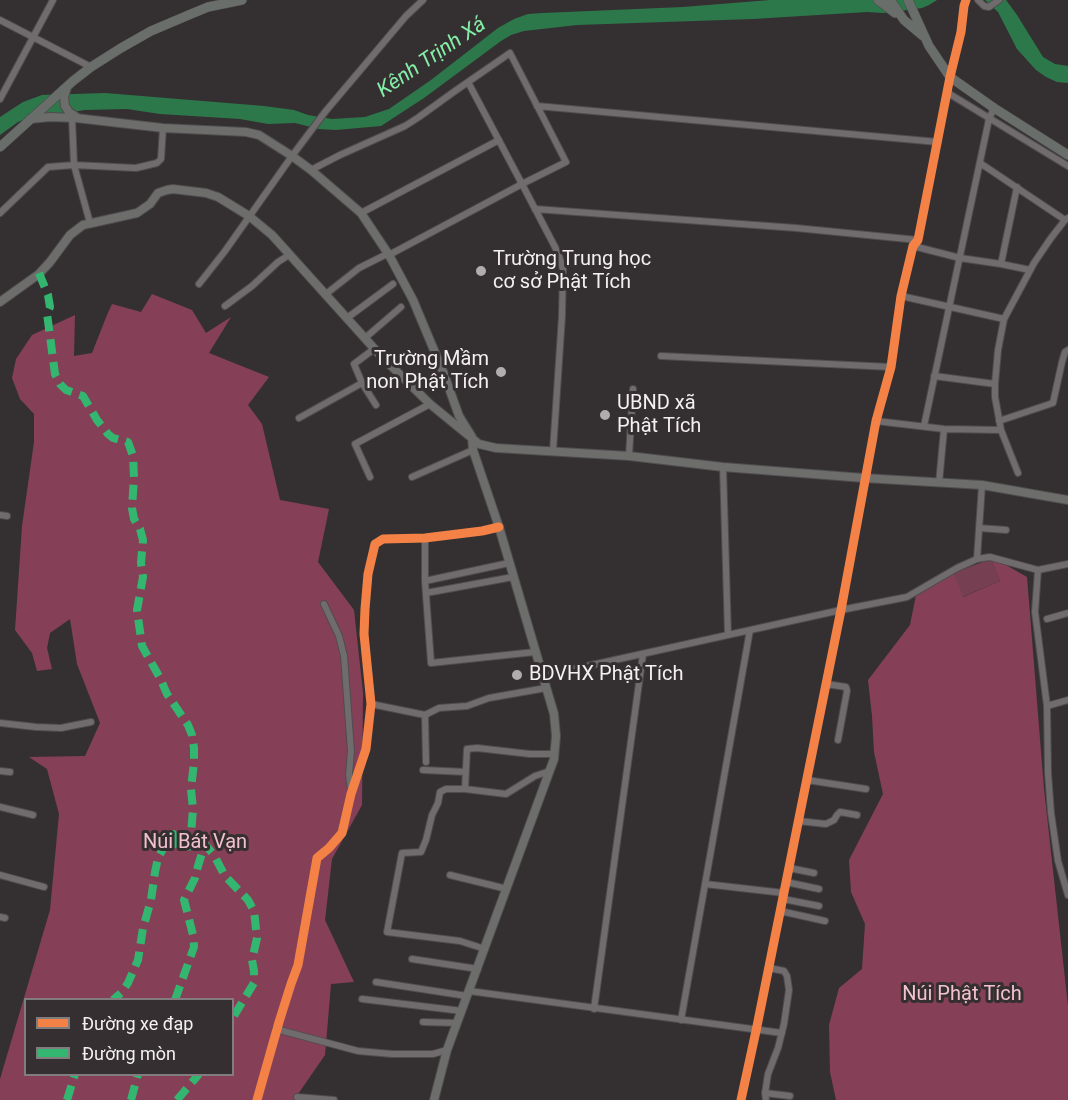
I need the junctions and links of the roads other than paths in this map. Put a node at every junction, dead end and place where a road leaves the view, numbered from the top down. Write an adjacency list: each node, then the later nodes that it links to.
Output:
1 (52, 0): 12 (street)
2 (242, 0): 14 (main road)
3 (423, 0): 30 (street)
4 (878, 0): 11 (main road)
5 (890, 0): 11 (main road)
6 (908, 0): 13 (main road)
7 (966, 0): 15 (street)
8 (978, 0): 9 (street)
9 (999, 0)
10 (0, 20): 12 (street)
11 (904, 20): 13 (main road)
12 (33, 37): 14 (street); 19 (street)
13 (925, 37): 15 (main road)
14 (91, 67): 17 (main road)
15 (950, 78): 18 (street); 21 (main road)
16 (468, 82): 20 (street); 26 (street); 34 (street)
17 (67, 86): 22 (main road); 23 (main road)
18 (948, 93): 24 (street); 27 (street)
19 (0, 99)
20 (537, 106): 27 (street); 35 (street)
21 (994, 108): 24 (street); 29 (main road)
22 (75, 118): 23 (main road); 25 (main road); 32 (street)
23 (30, 119): 28 (main road)
24 (989, 119): 31 (street); 33 (street)
25 (163, 128): 30 (main road); 32 (street)
26 (499, 140): 35 (street); 39 (street)
27 (938, 142): 43 (street)
28 (0, 147)
29 (1068, 155)
30 (291, 156): 34 (main road); 40 (street)
31 (980, 163): 36 (street); 47 (street)
32 (74, 165): 38 (street); 42 (street)
33 (1068, 166)
34 (311, 171): 39 (main road)
35 (522, 184): 37 (street); 46 (street)
36 (1017, 187): 41 (street); 48 (street)
37 (535, 209): 43 (street); 79 (street)
38 (0, 213)
39 (361, 213): 46 (main road)
40 (249, 216): 42 (main road); 45 (main road); 50 (street)
41 (1066, 219): 49 (street)
42 (90, 223): 54 (main road)
43 (918, 240): 44 (street)
44 (913, 246): 47 (street); 53 (street)
45 (289, 255): 52 (main road); 55 (street)
46 (388, 255): 52 (street); 77 (main road)
47 (960, 258): 48 (street); 56 (street)
48 (1001, 264): 49 (street)
49 (1030, 270): 59 (street)
50 (199, 284)
51 (393, 284): 58 (street)
52 (326, 294): 58 (main road)
53 (901, 296): 56 (street); 64 (street)
54 (0, 302)
55 (225, 306)
56 (949, 306): 59 (street); 65 (street)
57 (401, 307): 60 (street)
58 (347, 318): 60 (main road)
59 (1004, 320): 67 (street)
60 (365, 338): 61 (main road)
61 (374, 349): 66 (street); 69 (main road)
62 (1068, 350): 73 (street)
63 (661, 356): 64 (street)
64 (891, 367): 72 (street)
65 (934, 376): 67 (street); 74 (street)
66 (362, 382): 70 (street); 71 (street)
67 (995, 384): 73 (street)
68 (633, 389): 80 (street)
69 (430, 404): 77 (main road); 83 (street)
70 (376, 405)
71 (299, 418)
72 (876, 421): 74 (street); 85 (street)
73 (999, 421): 76 (street)
74 (924, 426): 75 (street)
75 (944, 429): 76 (street); 86 (street)
76 (1001, 430): 82 (street)
77 (473, 440): 78 (main road); 79 (main road)
78 (473, 450): 84 (street); 89 (main road)
79 (553, 451): 80 (main road)
80 (629, 456): 81 (main road)
81 (723, 467): 85 (main road); 105 (street)
82 (1018, 473)
83 (370, 477)
84 (412, 477)
85 (864, 478): 86 (main road); 101 (street)
86 (939, 483): 87 (main road)
87 (982, 485): 88 (main road); 90 (street)
88 (1068, 500)
89 (499, 527): 92 (street); 94 (main road)
90 (979, 528): 91 (street); 93 (street)
91 (1006, 530)
92 (425, 538): 98 (street); 112 (street)
93 (977, 559): 96 (street); 101 (street)
94 (509, 563): 97 (main road); 98 (street)
95 (1068, 564): 96 (street)
96 (1038, 570): 113 (street)
97 (513, 577): 99 (street); 106 (main road)
98 (425, 580): 99 (street)
99 (426, 593): 106 (street)
100 (324, 604): 128 (street)
101 (841, 610): 104 (street); 109 (street)
102 (1068, 613): 103 (street)
103 (1047, 620)
104 (750, 630): 105 (street); 138 (street)
105 (728, 635): 107 (street)
106 (536, 652): 108 (main road)
107 (643, 654): 108 (street); 154 (street)
108 (542, 676): 110 (main road)
109 (826, 684): 117 (street); 125 (street)
110 (546, 688): 114 (street); 118 (main road)
111 (1068, 700): 113 (street)
112 (371, 704): 114 (street); 128 (street)
113 (1047, 706): 143 (street)
114 (425, 715): 119 (street)
115 (91, 722): 116 (street)
116 (0, 723)
117 (838, 740)
118 (555, 754): 122 (main road); 124 (street)
119 (426, 762)
120 (423, 770): 124 (street)
121 (0, 771): 123 (street)
122 (550, 771): 126 (street); 140 (main road)
123 (10, 772)
124 (466, 772): 126 (street)
125 (807, 780): 127 (street); 132 (street)
126 (465, 789): 147 (street)
127 (866, 789)
128 (351, 794): 159 (street)
129 (0, 807): 130 (street)
130 (33, 815)
131 (856, 815): 132 (street)
132 (798, 821): 133 (street)
133 (789, 868): 134 (street); 137 (street)
134 (814, 873)
135 (450, 875): 140 (street)
136 (0, 876): 139 (street)
137 (786, 882): 141 (street); 142 (street)
138 (705, 884): 142 (street); 156 (street)
139 (44, 887)
140 (507, 889): 147 (main road)
141 (819, 889)
142 (783, 896): 144 (street); 145 (street)
143 (1068, 896)
144 (819, 906)
145 (780, 911): 146 (street); 149 (street)
146 (825, 921)
147 (485, 949): 150 (main road)
148 (412, 959): 150 (street)
149 (769, 968): 160 (street); 161 (street)
150 (477, 969): 152 (main road)
151 (376, 982): 152 (street)
152 (468, 994): 154 (street); 155 (main road)
153 (362, 999): 155 (street)
154 (594, 1008): 156 (street)
155 (462, 1011): 158 (main road)
156 (681, 1020): 160 (street)
157 (423, 1022): 158 (street)
158 (457, 1023): 162 (main road)
159 (276, 1029): 162 (street); 166 (street)
160 (756, 1031): 161 (street); 169 (street)
161 (782, 1034): 163 (street)
162 (447, 1050): 168 (main road)
163 (765, 1096): 164 (street)
164 (790, 1096)
165 (297, 1097): 167 (street)
166 (257, 1100)
167 (334, 1100)
168 (434, 1100)
169 (741, 1100)

